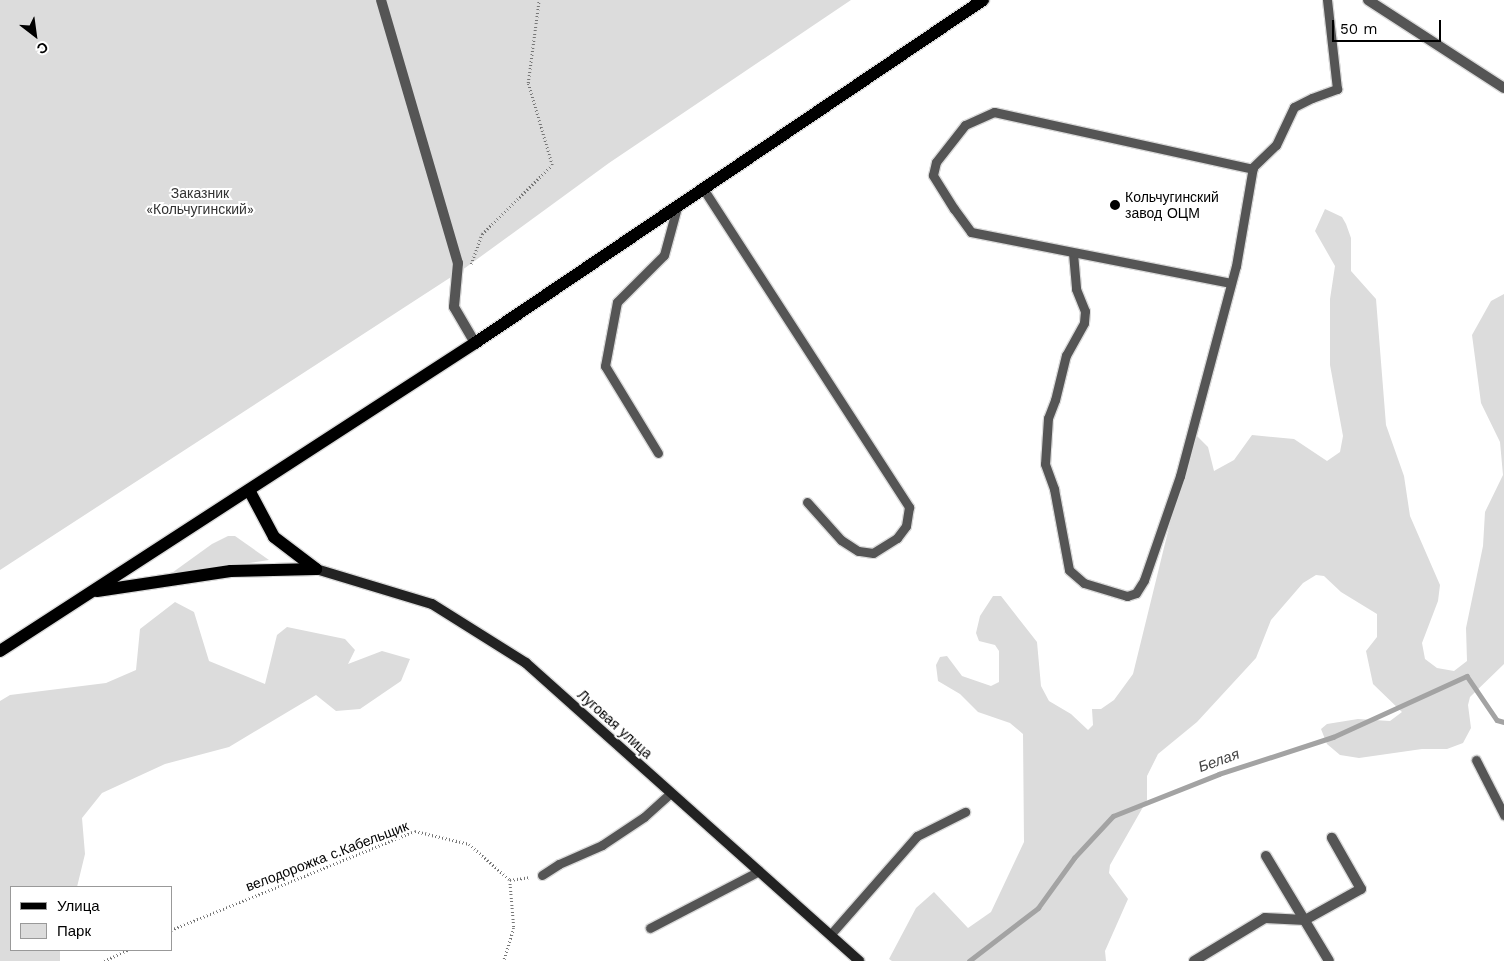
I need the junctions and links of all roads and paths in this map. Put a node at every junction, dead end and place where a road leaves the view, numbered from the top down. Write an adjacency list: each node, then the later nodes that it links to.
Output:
1 (381, 0): 13 (street)
2 (539, 0): 11 (path)
3 (983, 0): 8 (main road)
4 (1327, 0): 7 (lane)
5 (1368, 0): 6 (street)
6 (1504, 88)
7 (1253, 169): 10 (lane); 12 (lane)
8 (704, 190): 9 (main road); 16 (lane)
9 (677, 207): 13 (main road); 14 (lane)
10 (1073, 253): 12 (lane); 12 (lane)
11 (468, 271)
12 (1231, 283)
13 (475, 343): 15 (main road)
14 (658, 452)
15 (249, 490): 17 (main road); 18 (main road)
16 (807, 502)
17 (316, 569): 18 (main road); 21 (street, Луговая улица)
18 (92, 592): 19 (main road)
19 (0, 651)
20 (1476, 760): 23 (lane)
21 (671, 793): 26 (street, Луговая улица); 27 (lane)
22 (965, 812): 32 (lane)
23 (1504, 815)
24 (1332, 838): 29 (street)
25 (1266, 856): 29 (street)
26 (759, 871): 30 (lane); 32 (street, Луговая улица)
27 (542, 875): 28 (path)
28 (510, 880): 31 (path, велодорожка с.Кабельщик); 35 (path)
29 (1305, 920): 37 (street); 38 (street)
30 (650, 928)
31 (172, 930)
32 (830, 935): 36 (street, Луговая улица)
33 (126, 951): 34 (path)
34 (104, 961)
35 (504, 961)
36 (859, 961)
37 (1194, 961)
38 (1329, 961)

